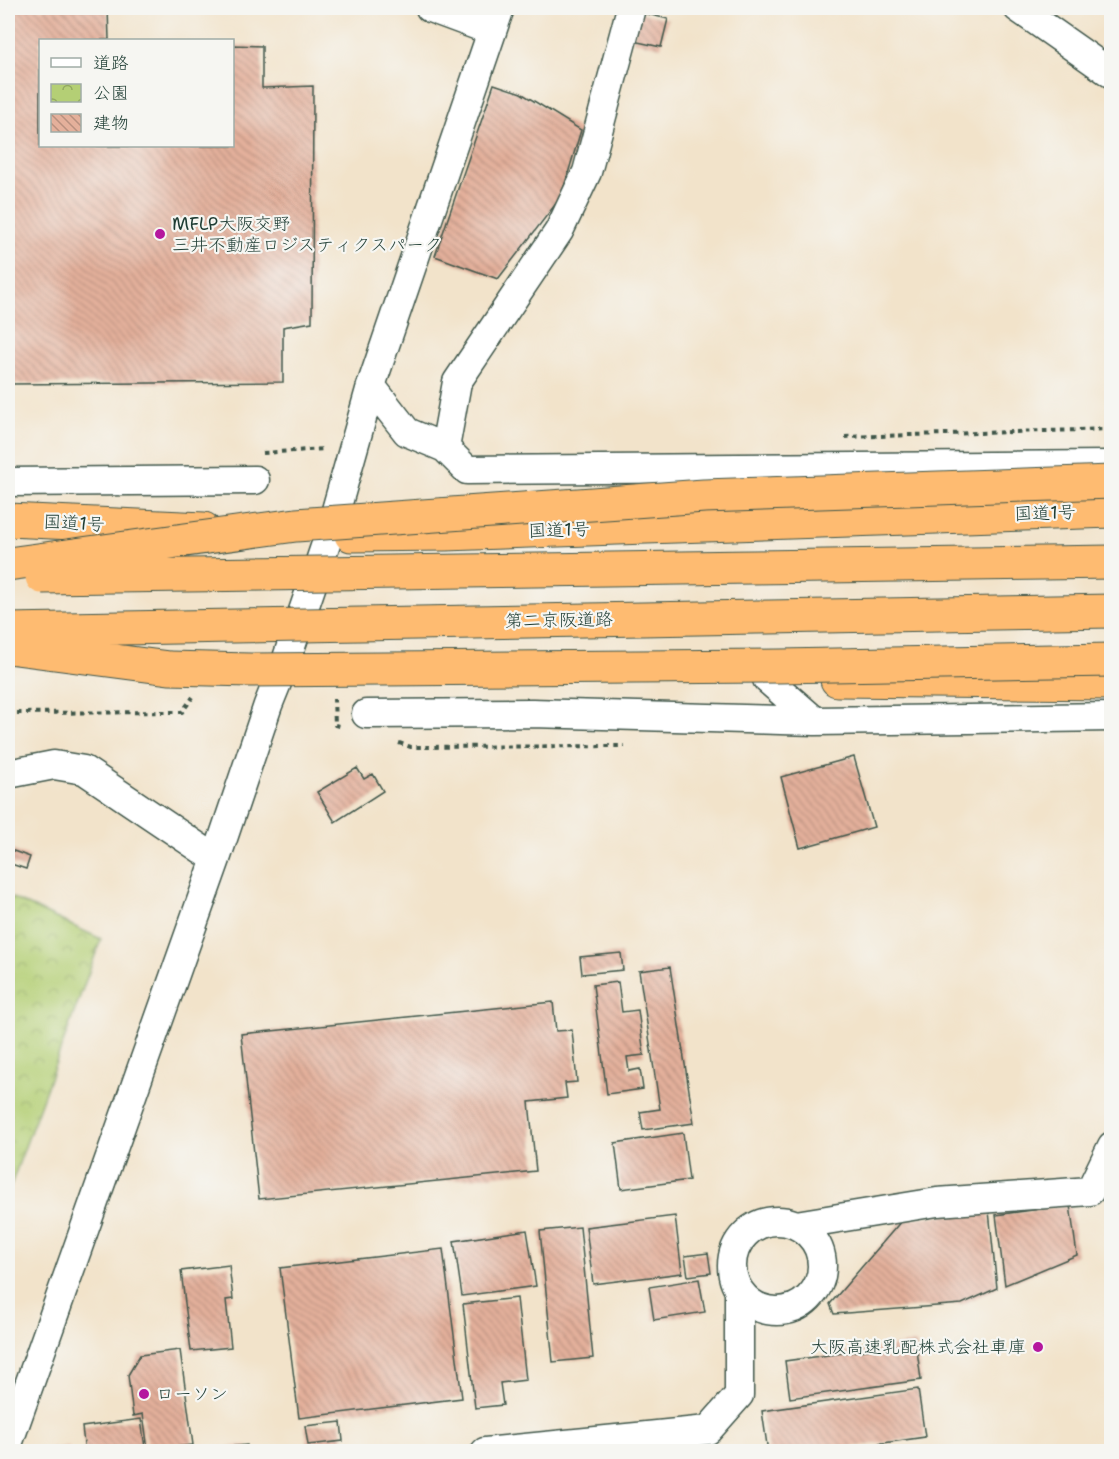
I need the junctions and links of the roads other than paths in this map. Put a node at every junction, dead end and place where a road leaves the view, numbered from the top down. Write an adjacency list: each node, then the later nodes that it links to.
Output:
1 (430, 8): 4 (street)
2 (631, 8): 7 (street)
3 (1018, 8): 5 (street)
4 (496, 19): 6 (street)
5 (1112, 74)
6 (371, 386): 7 (street); 14 (street)
7 (445, 448): 8 (street)
8 (1112, 465)
9 (255, 480): 10 (street)
10 (8, 482)
11 (1112, 482): 16 (highway, bridge)
12 (1112, 511): 14 (highway, 国道1号)
13 (8, 520): 14 (highway, 国道1号)
14 (329, 535): 21 (street)
15 (1112, 562): 17 (highway, bridge)
16 (8, 564)
17 (8, 578)
18 (1112, 611): 19 (highway, 第二京阪道路, bridge)
19 (8, 630)
20 (8, 647): 22 (highway, bridge)
21 (287, 658): 23 (highway); 24 (highway, bridge); 30 (street)
22 (1112, 660)
23 (8, 663)
24 (767, 680): 25 (highway); 28 (street)
25 (1112, 683)
26 (366, 714): 28 (street)
27 (1112, 717): 28 (street)
28 (815, 721)
29 (8, 774): 30 (street)
30 (216, 859): 34 (street)
31 (1112, 1146): 32 (street)
32 (796, 1225): 33 (street); 33 (street)
33 (739, 1291): 35 (street)
34 (8, 1444)
35 (485, 1452)

